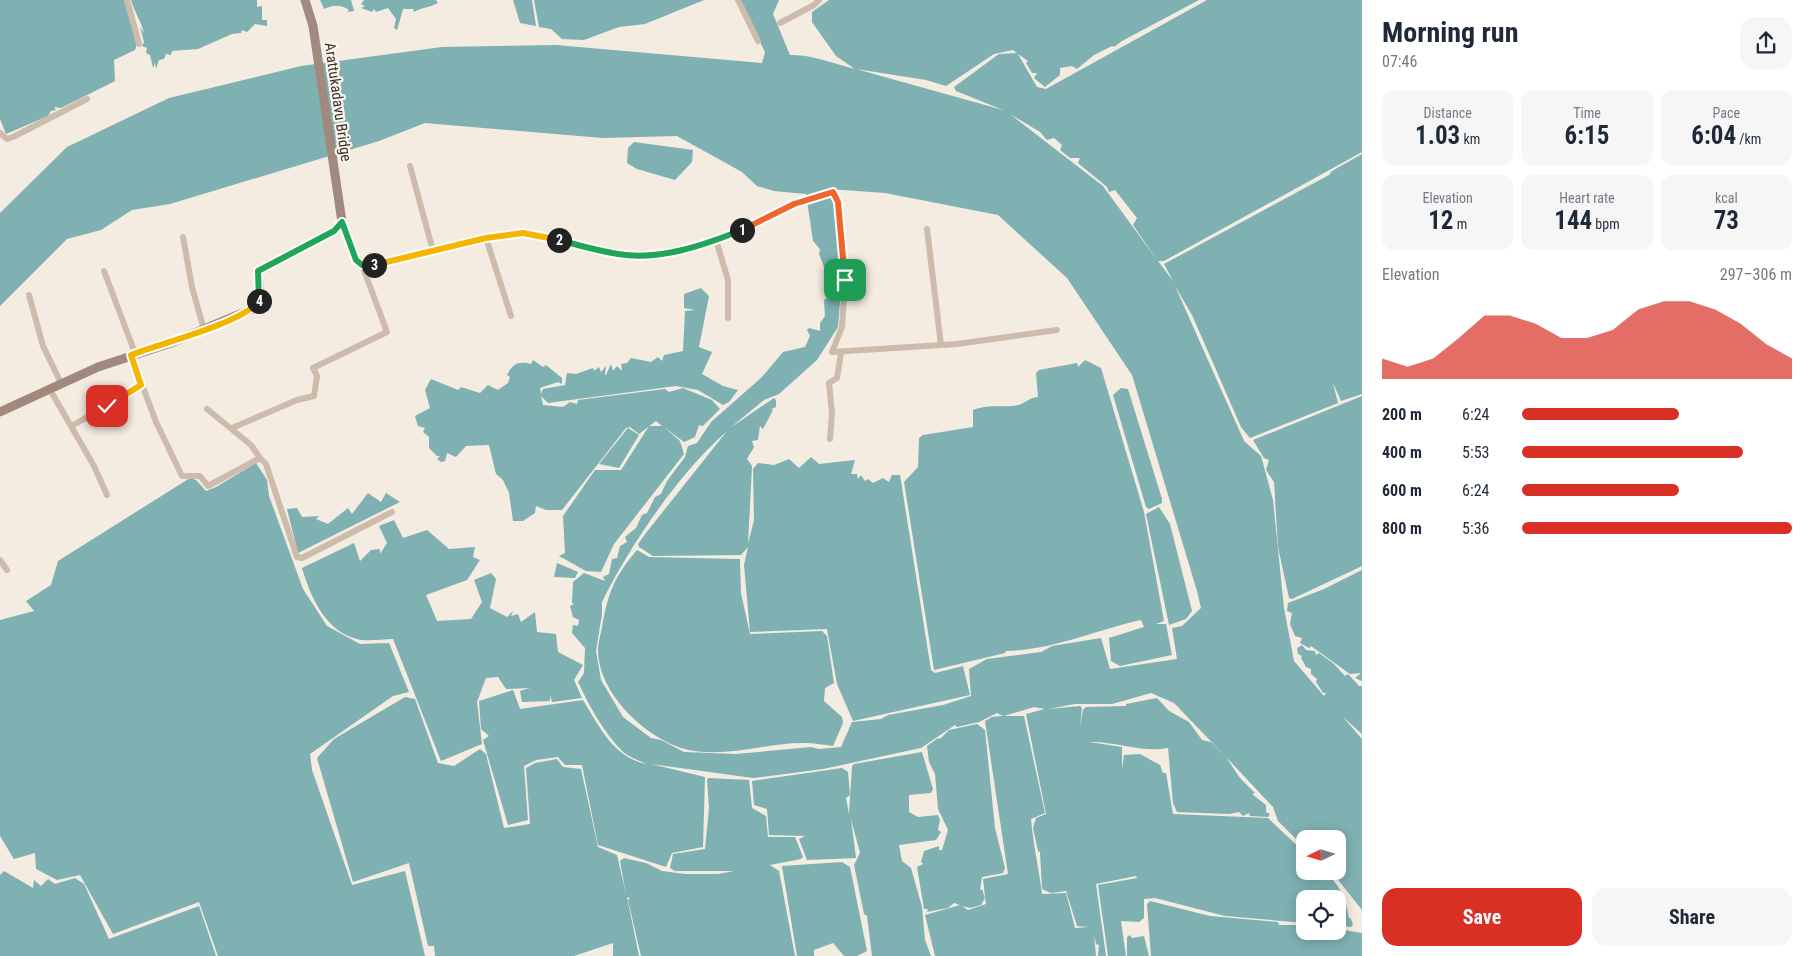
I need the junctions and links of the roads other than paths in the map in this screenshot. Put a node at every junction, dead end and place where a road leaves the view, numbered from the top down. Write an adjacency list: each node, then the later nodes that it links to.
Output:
1 (127, 0): 7 (street)
2 (305, 0): 11 (main road, Arattukadavu Bridge)
3 (738, 0): 6 (street)
4 (819, 0): 5 (street)
5 (780, 23)
6 (758, 41)
7 (139, 44)
8 (87, 99): 9 (street)
9 (0, 133)
10 (410, 166): 16 (street)
11 (342, 222): 17 (street); 22 (main road)
12 (927, 229): 24 (street)
13 (183, 237): 22 (street)
14 (486, 238): 15 (street); 16 (street); 20 (street)
15 (716, 240): 21 (street); 25 (street)
16 (433, 251): 17 (street)
17 (362, 265): 33 (street)
18 (104, 271): 26 (street)
19 (29, 295): 27 (street)
20 (511, 316)
21 (728, 318)
22 (204, 330): 26 (main road)
23 (1057, 330): 24 (street)
24 (941, 345): 25 (street)
25 (841, 353): 34 (street)
26 (133, 354): 27 (main road); 28 (street)
27 (61, 383): 29 (main road)
28 (141, 385): 32 (street); 35 (street)
29 (49, 388): 31 (main road); 32 (street)
30 (207, 409): 33 (street)
31 (0, 412)
32 (72, 426): 36 (street)
33 (232, 428): 35 (street)
34 (830, 439)
35 (260, 458): 37 (street)
36 (107, 495)
37 (392, 512)
38 (0, 560): 39 (street)
39 (7, 570)

